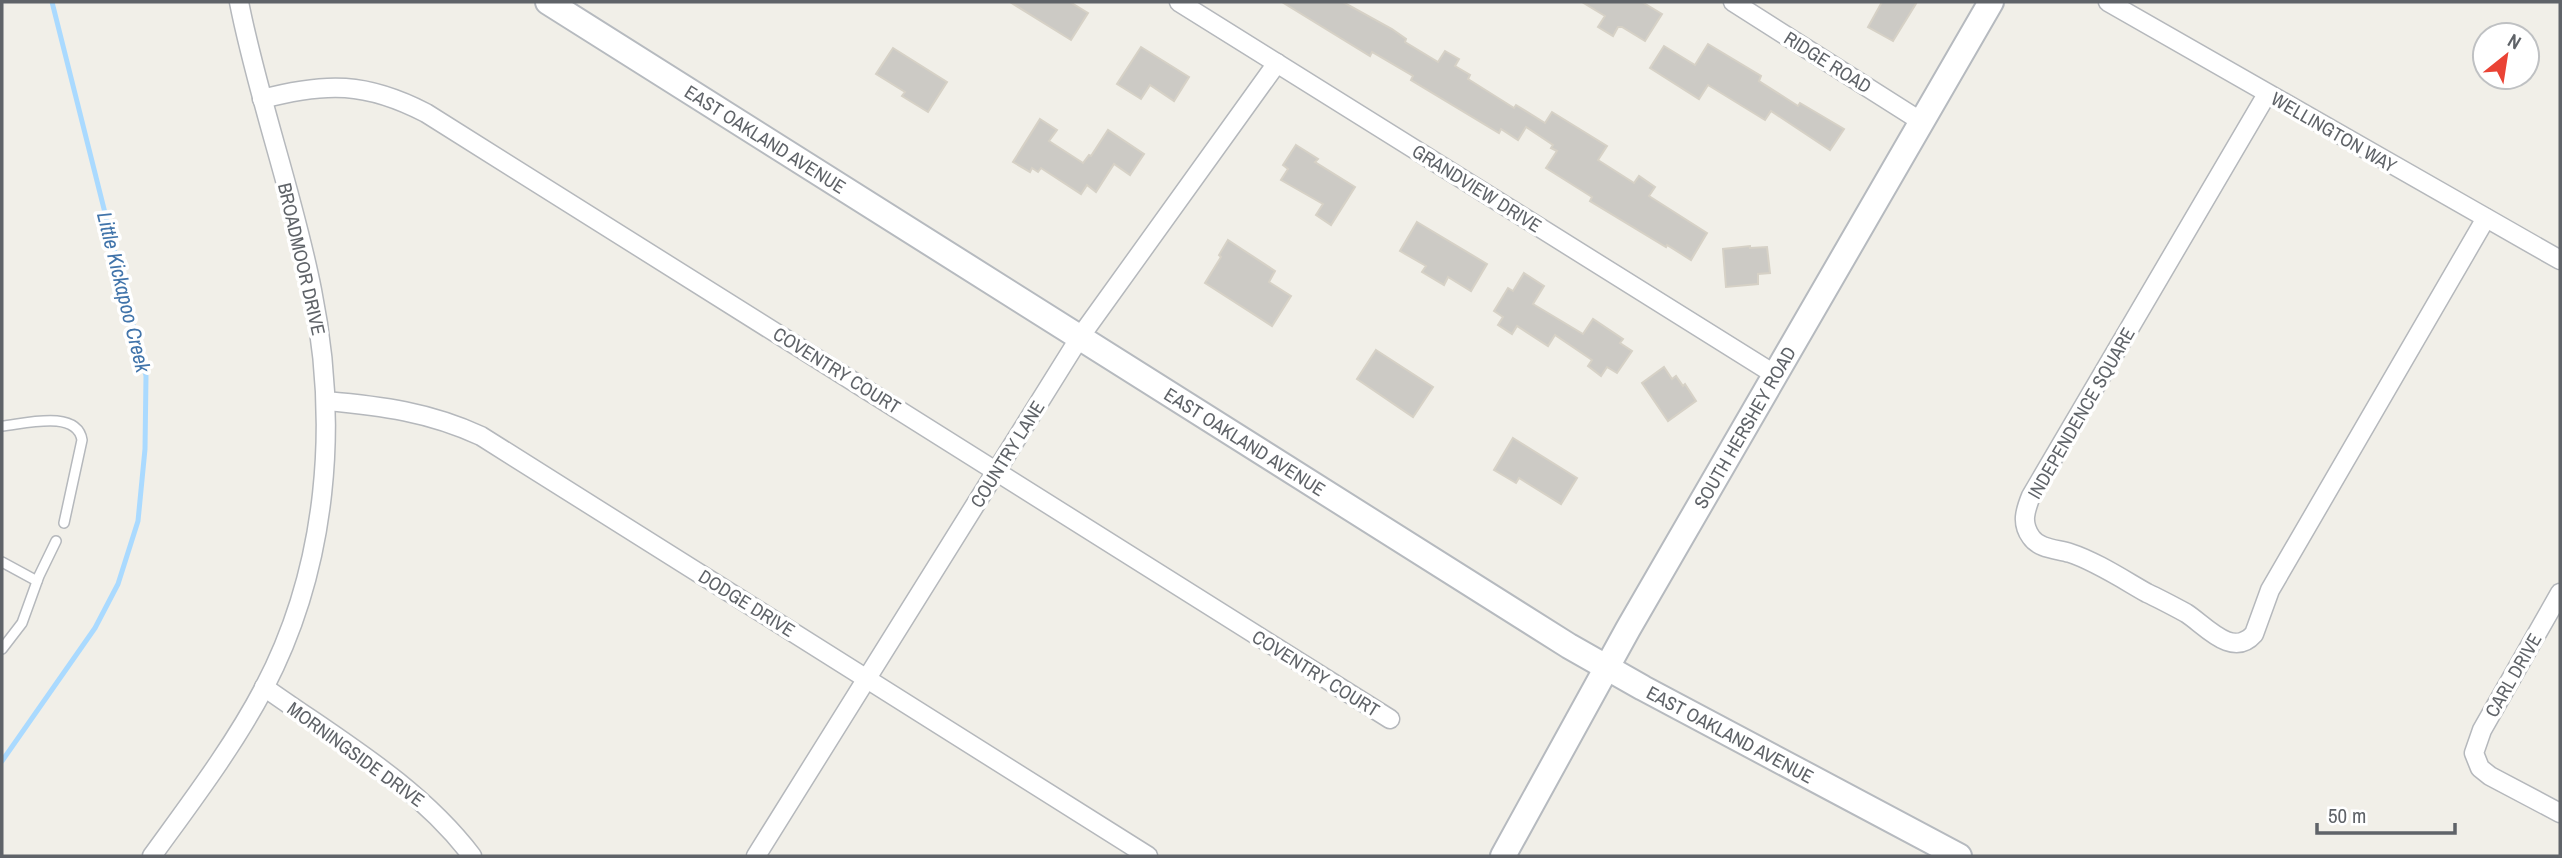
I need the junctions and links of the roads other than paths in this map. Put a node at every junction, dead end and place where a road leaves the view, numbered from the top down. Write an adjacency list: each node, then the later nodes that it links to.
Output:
1 (239, 2): 9 (street, BROADMOOR DRIVE)
2 (548, 2): 13 (main road, EAST OAKLAND AVENUE)
3 (1180, 2): 7 (street, GRANDVIEW DRIVE)
4 (1733, 2): 10 (street, RIDGE ROAD)
5 (1991, 2): 10 (main road, SOUTH HERSHEY ROAD)
6 (2108, 2): 8 (street, WELLINGTON WAY)
7 (1277, 63): 13 (street, COUNTRY LANE); 14 (street, GRANDVIEW DRIVE)
8 (2267, 93): 11 (street, WELLINGTON WAY); 11 (street, INDEPENDENCE SQUARE)
9 (262, 99): 15 (street, BROADMOOR DRIVE); 17 (street, COVENTRY COURT)
10 (1922, 122): 14 (main road, SOUTH HERSHEY ROAD)
11 (2486, 218): 12 (street, WELLINGTON WAY)
12 (2560, 260)
13 (1080, 337): 17 (street, COUNTRY LANE); 24 (main road, EAST OAKLAND AVENUE)
14 (1774, 374): 24 (main road, SOUTH HERSHEY ROAD)
15 (326, 401): 25 (street, DODGE DRIVE); 26 (street, BROADMOOR DRIVE)
16 (2, 426): 18 (lane)
17 (997, 471): 25 (street, COUNTRY LANE); 27 (street, COVENTRY COURT)
18 (64, 523)
19 (56, 541): 21 (lane)
20 (2, 562): 21 (lane)
21 (37, 581): 23 (lane)
22 (2560, 593): 28 (street, CARL DRIVE)
23 (2, 649)
24 (1607, 668): 33 (main road, SOUTH HERSHEY ROAD); 34 (main road, EAST OAKLAND AVENUE)
25 (867, 679): 31 (street, COUNTRY LANE); 32 (street, DODGE DRIVE)
26 (264, 687): 29 (street, BROADMOOR DRIVE); 30 (street, MORNINGSIDE DRIVE)
27 (1390, 719)
28 (2560, 813)
29 (152, 856)
30 (472, 856)
31 (756, 856)
32 (1148, 856)
33 (1503, 856)
34 (1959, 856)

